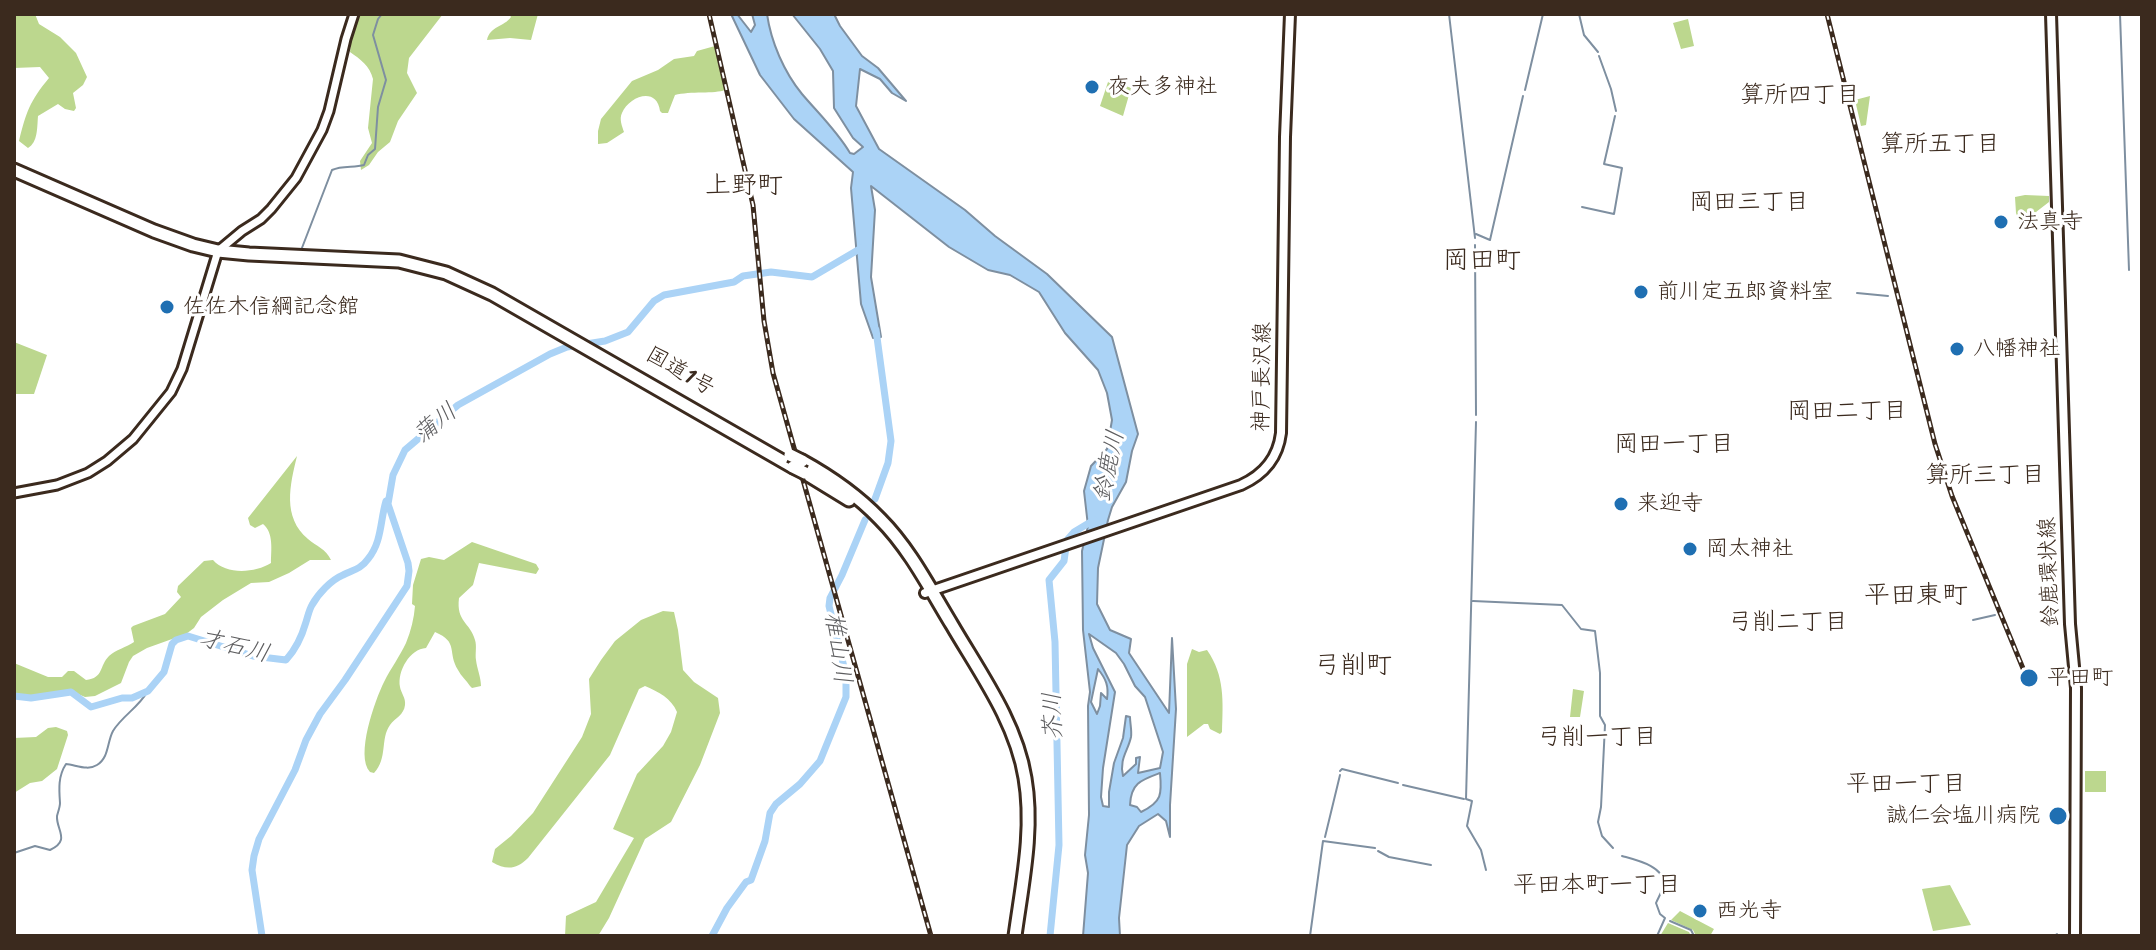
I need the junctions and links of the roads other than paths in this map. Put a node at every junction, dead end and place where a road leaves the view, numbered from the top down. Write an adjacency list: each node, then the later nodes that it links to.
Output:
1 (354, 14): 6 (main road)
2 (1290, 14): 8 (main road, 神戸長沢線)
3 (2051, 14): 11 (main road, 鈴鹿環状線)
4 (14, 163): 6 (highway, 国道1号)
5 (14, 170): 6 (highway, 国道1号)
6 (222, 249): 7 (main road); 8 (highway, 国道1号)
7 (14, 493)
8 (929, 592): 9 (highway, 国道1号); 10 (highway, 国道1号)
9 (1009, 936)
10 (1015, 936)
11 (2075, 936)

